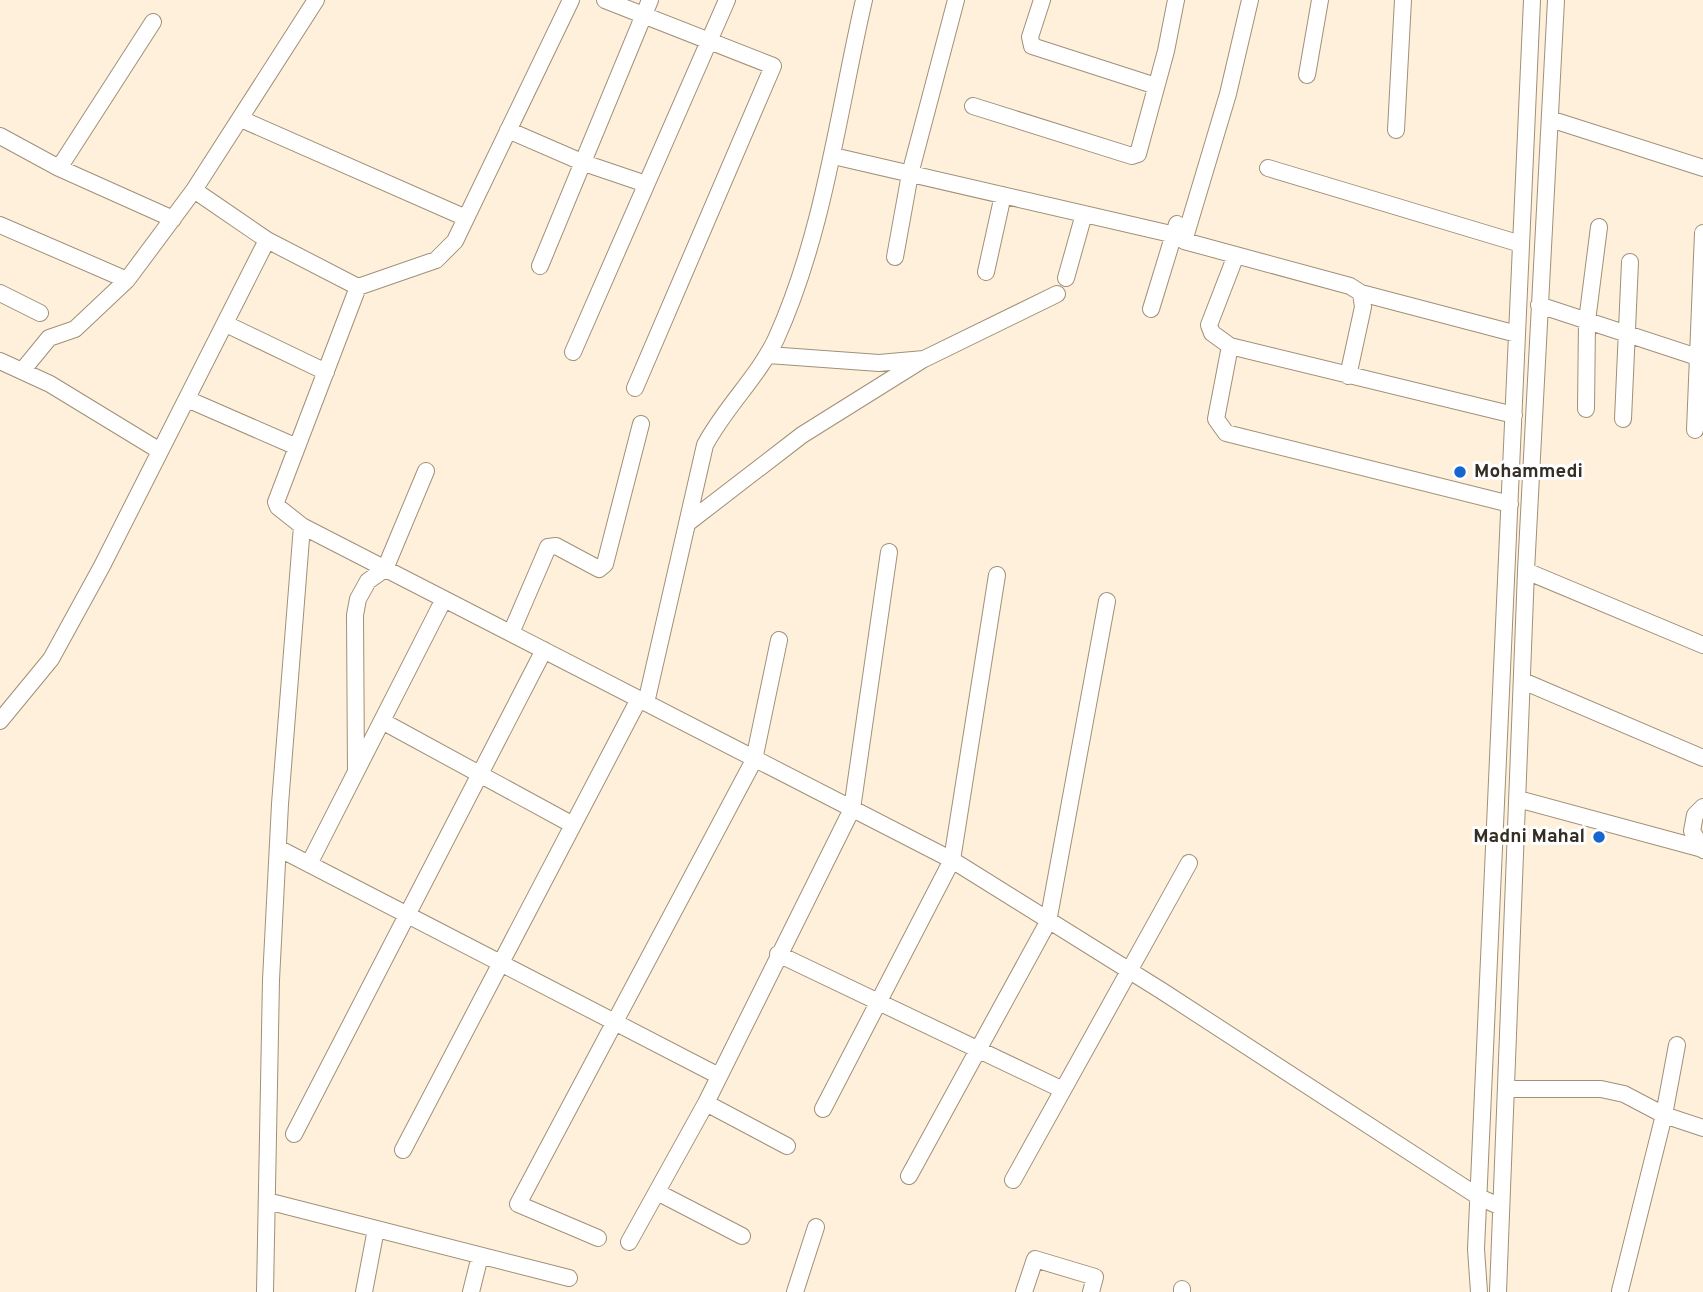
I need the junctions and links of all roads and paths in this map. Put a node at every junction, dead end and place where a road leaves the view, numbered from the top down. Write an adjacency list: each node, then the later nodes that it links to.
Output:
1 (316, 0): 21 (street)
2 (571, 0): 23 (street)
3 (605, 0): 15 (street)
4 (650, 0): 15 (street)
5 (727, 0): 17 (street)
6 (864, 0): 65 (street)
7 (956, 0): 31 (street)
8 (1042, 0): 19 (street)
9 (1176, 0): 19 (street)
10 (1250, 0): 42 (street)
11 (1320, 0): 18 (street)
12 (1403, 0): 24 (street)
13 (1532, 0): 44 (street)
14 (1556, 0): 22 (street)
15 (643, 16): 17 (street); 27 (street)
16 (153, 22): 28 (street)
17 (709, 40): 32 (street); 72 (street)
18 (1307, 75)
19 (1156, 86): 20 (street)
20 (973, 106)
21 (241, 119): 33 (street); 37 (street)
22 (1550, 119): 30 (street); 56 (street)
23 (508, 130): 27 (street); 37 (street)
24 (1396, 130)
25 (0, 136): 28 (street)
26 (842, 158): 31 (street)
27 (584, 163): 32 (street); 48 (street)
28 (59, 168): 38 (street)
29 (1268, 168): 44 (street)
30 (1703, 169)
31 (910, 174): 34 (street); 46 (street)
32 (646, 184): 64 (street)
33 (194, 190): 38 (street); 43 (street)
34 (1003, 195): 36 (street); 49 (street)
35 (1181, 209): 42 (street)
36 (1084, 214): 42 (street); 50 (street)
37 (466, 218): 52 (street)
38 (173, 219): 51 (street)
39 (0, 225): 51 (street)
40 (1599, 227): 59 (street)
41 (1703, 233): 66 (street)
42 (1179, 236): 45 (street); 57 (street)
43 (267, 240): 52 (street); 60 (street)
44 (1521, 244): 61 (street)
45 (1236, 255): 54 (street); 63 (street)
46 (895, 257)
47 (1630, 262): 62 (street)
48 (540, 266)
49 (986, 272)
50 (1066, 278)
51 (127, 280): 69 (street)
52 (358, 287): 70 (street)
53 (0, 293): 58 (street)
54 (1361, 293): 61 (street); 71 (street)
55 (1057, 294): 67 (street)
56 (1539, 305): 59 (street); 87 (street)
57 (1151, 309)
58 (40, 313)
59 (1587, 321): 62 (street); 74 (street)
60 (226, 324): 70 (street); 73 (street)
61 (1517, 334): 75 (street)
62 (1628, 334): 66 (street); 76 (street)
63 (1230, 346): 71 (street); 82 (street)
64 (573, 352)
65 (768, 355): 67 (street); 83 (street)
66 (1701, 358): 78 (street)
67 (924, 359): 83 (street)
68 (0, 361): 69 (street)
69 (22, 371): 80 (street)
70 (326, 372): 79 (street)
71 (1348, 376): 75 (street)
72 (635, 388)
73 (187, 399): 79 (street); 80 (street)
74 (1586, 410)
75 (1514, 415): 82 (street)
76 (1623, 419)
77 (641, 424): 91 (street)
78 (1695, 430)
79 (297, 447): 84 (street)
80 (160, 452): 97 (street)
81 (426, 471): 86 (street)
82 (1510, 504): 134 (street)
83 (689, 522): 96 (street)
84 (302, 526): 86 (street); 107 (street)
85 (889, 552): 105 (street)
86 (385, 569): 89 (street); 101 (street)
87 (1526, 571): 93 (street); 95 (street)
88 (997, 575): 109 (street)
89 (444, 599): 91 (street); 98 (street)
90 (1107, 601): 113 (street)
91 (511, 633): 94 (street)
92 (779, 640): 100 (street)
93 (1703, 645)
94 (544, 650): 96 (street); 102 (street)
95 (1523, 681): 99 (street); 103 (street)
96 (643, 701): 100 (street); 106 (street)
97 (0, 721)
98 (382, 721): 101 (street); 102 (street)
99 (1703, 758)
100 (754, 760): 105 (street); 118 (street)
101 (356, 772): 111 (street)
102 (481, 775): 106 (street); 112 (street)
103 (1518, 799): 108 (street); 122 (street)
104 (1703, 807): 108 (street)
105 (852, 809): 109 (street); 114 (street)
106 (573, 825): 115 (street)
107 (278, 848): 111 (street); 135 (street)
108 (1701, 849)
109 (952, 860): 113 (street); 117 (street)
110 (1189, 863): 116 (street)
111 (309, 864): 112 (street)
112 (409, 915): 115 (street); 128 (street)
113 (1048, 922): 116 (street); 120 (street)
114 (778, 954): 117 (street); 121 (street)
115 (501, 963): 118 (street); 130 (street)
116 (1130, 972): 123 (street); 134 (street)
117 (878, 1001): 120 (street); 125 (street)
118 (614, 1020): 121 (street); 140 (street)
119 (1677, 1045): 126 (street)
120 (979, 1048): 123 (street); 131 (street)
121 (719, 1076): 124 (street)
122 (1506, 1089): 126 (street); 136 (street)
123 (1063, 1090): 132 (street)
124 (706, 1103): 129 (street); 133 (street)
125 (823, 1109)
126 (1664, 1115): 127 (street); 144 (street)
127 (1703, 1128)
128 (294, 1134)
129 (787, 1146)
130 (403, 1150)
131 (909, 1176)
132 (1013, 1180)
133 (657, 1192): 139 (street); 141 (street)
134 (1479, 1198): 136 (street); 151 (street)
135 (267, 1201): 138 (street); 145 (street)
136 (1501, 1207): 152 (street)
137 (816, 1227): 148 (street)
138 (376, 1229): 142 (street); 146 (street)
139 (742, 1236)
140 (598, 1238)
141 (629, 1242)
142 (480, 1256): 143 (street); 147 (street)
143 (569, 1278)
144 (1620, 1291)
145 (265, 1292)
146 (364, 1292)
147 (471, 1292)
148 (795, 1292)
149 (1024, 1292): 150 (street)
150 (1091, 1292)
151 (1479, 1292)
152 (1498, 1292)

